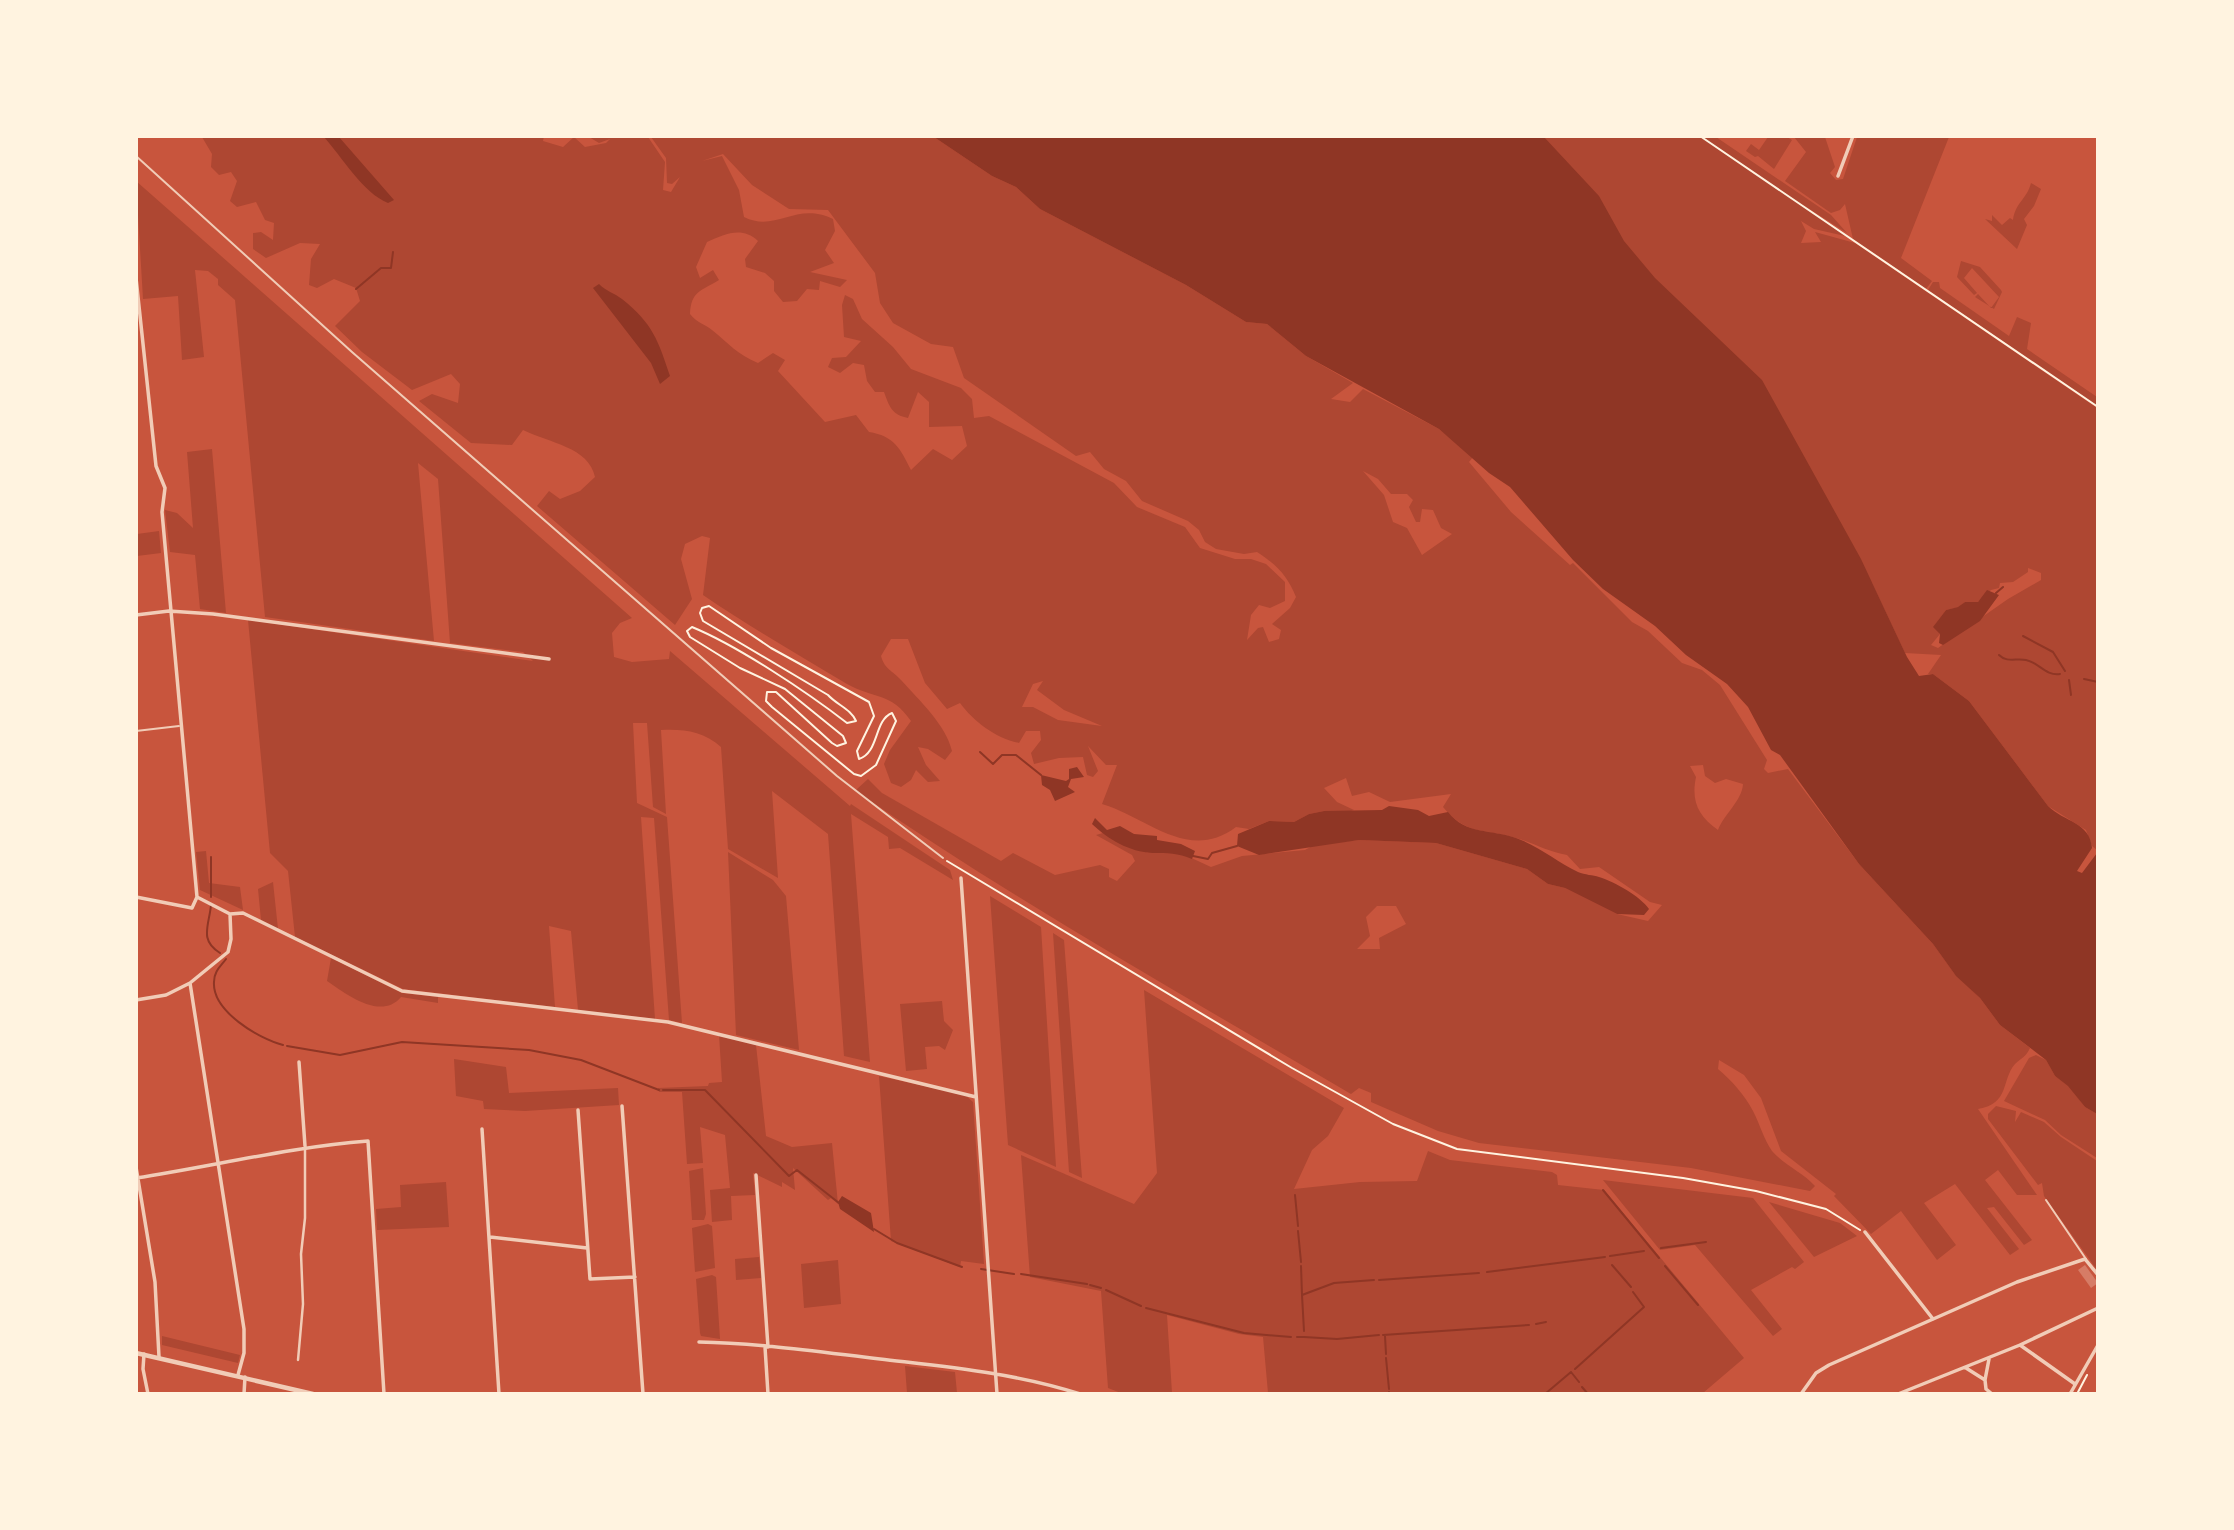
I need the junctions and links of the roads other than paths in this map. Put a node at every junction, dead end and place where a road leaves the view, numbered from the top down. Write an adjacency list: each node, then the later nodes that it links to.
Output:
1 (1853, 136): 3 (street)
2 (136, 156): 10 (lane)
3 (1838, 176)
4 (136, 278): 5 (street)
5 (169, 611): 6 (street); 7 (street); 8 (street)
6 (136, 615)
7 (549, 659)
8 (181, 726): 9 (lane); 13 (street)
9 (136, 731)
10 (943, 858)
11 (961, 878): 18 (street)
12 (136, 897): 13 (street)
13 (197, 897): 14 (street)
14 (230, 914): 15 (street); 18 (street)
15 (190, 983): 16 (street); 23 (street)
16 (136, 1000)
17 (299, 1062): 22 (street)
18 (976, 1097): 46 (street)
19 (622, 1106): 33 (street)
20 (578, 1110): 30 (street)
21 (482, 1129): 29 (street)
22 (305, 1146): 23 (street); 44 (street); 55 (street)
23 (219, 1166): 26 (street); 47 (street)
24 (136, 1167): 26 (street)
25 (756, 1175): 39 (street)
26 (137, 1178): 42 (street)
27 (2046, 1200): 31 (lane)
28 (1865, 1231): 35 (street)
29 (490, 1237): 30 (street); 56 (street)
30 (587, 1248): 33 (street)
31 (2087, 1260): 32 (street); 35 (street)
32 (2098, 1275)
33 (635, 1278): 57 (street)
34 (2098, 1308): 37 (street)
35 (1933, 1320): 61 (street)
36 (699, 1342): 39 (street)
37 (2021, 1345): 43 (street); 50 (street)
38 (2098, 1345): 50 (street)
39 (766, 1347): 46 (street); 58 (street)
40 (136, 1353): 41 (street)
41 (144, 1354): 42 (street); 52 (street)
42 (159, 1357): 47 (street)
43 (1989, 1358): 45 (street); 49 (street)
44 (298, 1360)
45 (1966, 1368): 49 (street); 62 (street)
46 (995, 1374): 59 (street); 60 (street)
47 (238, 1376): 48 (street)
48 (244, 1377): 51 (street); 53 (street)
49 (1986, 1380): 63 (street)
50 (2075, 1384): 64 (street)
51 (303, 1392): 54 (street)
52 (148, 1394)
53 (244, 1394)
54 (313, 1394)
55 (384, 1394)
56 (499, 1394)
57 (643, 1394)
58 (768, 1394)
59 (997, 1394)
60 (1080, 1394)
61 (1801, 1394)
62 (1898, 1394)
63 (1992, 1394)
64 (2070, 1394)

